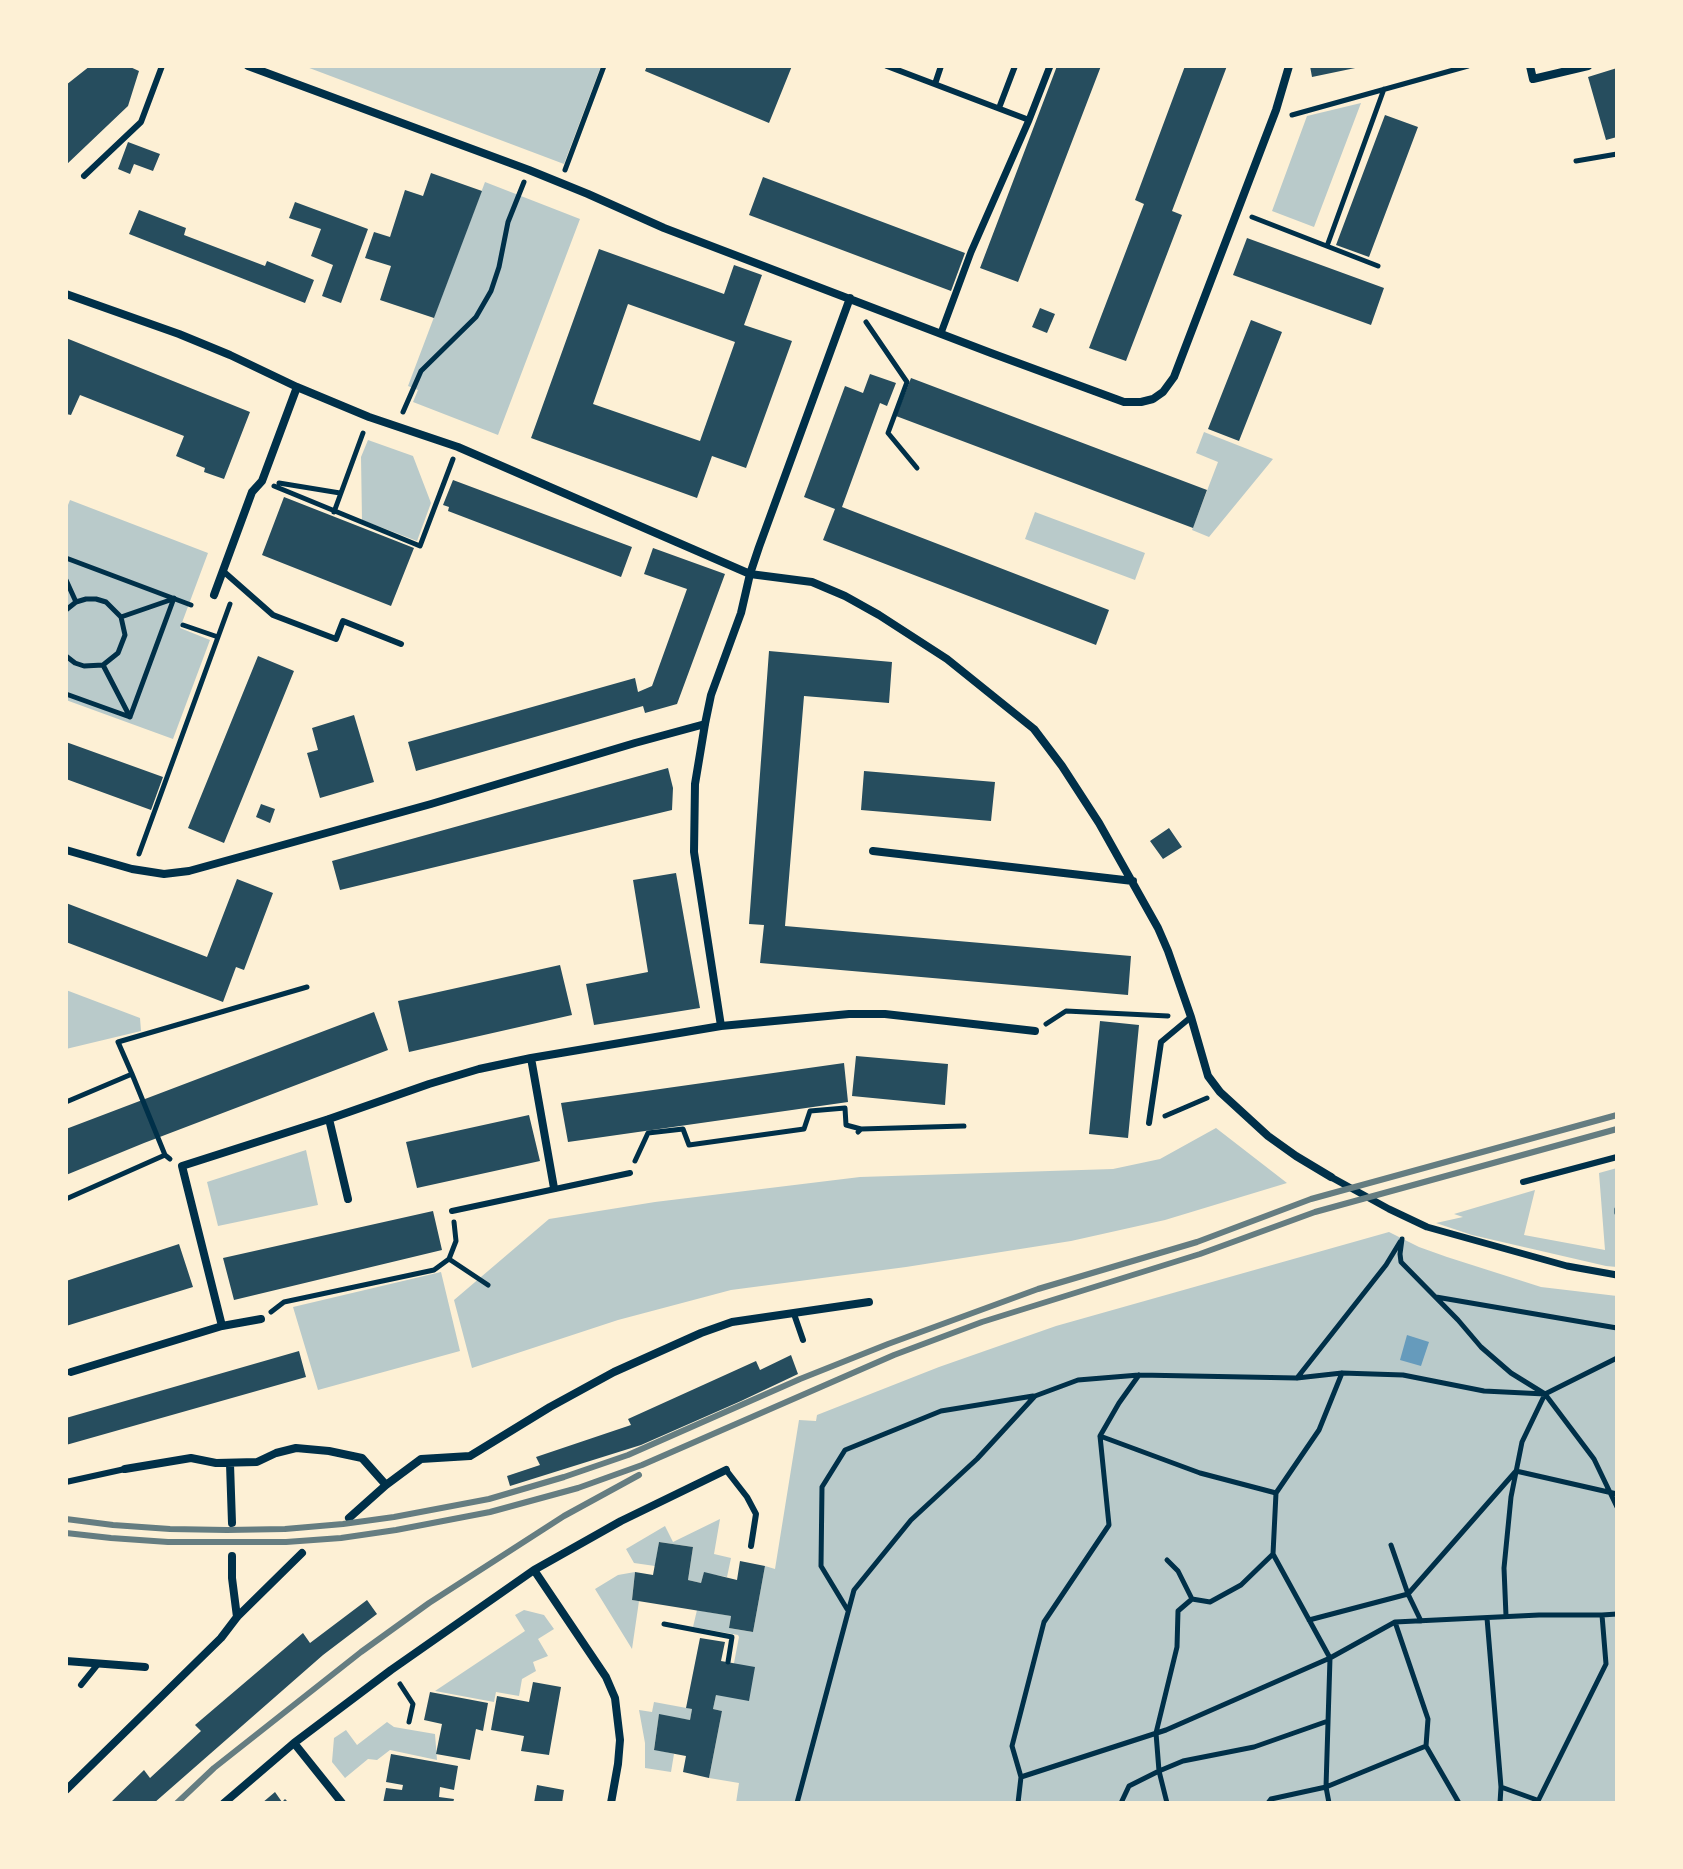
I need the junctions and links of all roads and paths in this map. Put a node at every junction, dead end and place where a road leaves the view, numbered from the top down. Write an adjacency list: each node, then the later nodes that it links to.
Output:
1 (162, 66): 20 (lane)
2 (248, 66): 19 (street)
3 (604, 66): 21 (path)
4 (887, 66): 12 (lane)
5 (941, 66): 12 (lane)
6 (1015, 66): 14 (lane)
7 (1050, 66): 16 (street)
8 (1289, 66): 15 (street)
9 (1468, 66): 13 (path)
10 (1530, 66): 11 (street)
11 (1588, 66)
12 (935, 84): 14 (lane)
13 (1385, 88): 15 (path); 23 (path)
14 (999, 108): 16 (lane)
15 (1276, 110): 22 (street)
16 (1029, 120): 27 (street)
17 (1617, 154): 18 (path)
18 (1576, 161)
19 (529, 170): 21 (street); 30 (path)
20 (84, 176)
21 (560, 183): 26 (street)
22 (1238, 212): 23 (path); 27 (street)
23 (1327, 246): 24 (path)
24 (1378, 266)
25 (66, 294): 28 (street)
26 (850, 298): 27 (street); 32 (path); 38 (street)
27 (941, 333)
28 (297, 387): 29 (street); 33 (street)
29 (369, 417): 30 (street); 34 (path)
30 (397, 425): 31 (street)
31 (458, 447): 35 (path); 38 (street)
32 (917, 468)
33 (262, 481): 34 (path); 35 (path); 37 (street)
34 (340, 493): 35 (path)
35 (334, 512)
36 (66, 558): 41 (path)
37 (223, 571): 40 (street); 48 (lane)
38 (750, 574): 53 (street); 57 (street)
39 (66, 580): 42 (path)
40 (214, 595): 47 (path)
41 (174, 598): 43 (path); 45 (path); 52 (path)
42 (76, 602): 44 (path); 45 (path)
43 (191, 605)
44 (66, 610)
45 (121, 617): 50 (path)
46 (183, 625): 47 (path)
47 (218, 637): 56 (path)
48 (401, 644)
49 (66, 656): 50 (path)
50 (103, 665): 52 (path)
51 (66, 694): 52 (path)
52 (130, 717)
53 (705, 724): 56 (street); 60 (street)
54 (66, 850): 56 (street)
55 (873, 851): 57 (street)
56 (132, 869)
57 (1133, 881): 59 (street)
58 (307, 987): 63 (path)
59 (1191, 1017): 61 (path); 64 (street); 67 (lane)
60 (721, 1026): 61 (street); 62 (street)
61 (1035, 1031)
62 (531, 1058): 66 (street); 75 (street)
63 (132, 1074): 65 (path); 69 (path)
64 (1220, 1092): 67 (path); 73 (street)
65 (66, 1102)
66 (329, 1119): 71 (street); 77 (street)
67 (1149, 1123)
68 (964, 1126): 72 (path)
69 (165, 1155): 71 (path); 76 (path)
70 (1617, 1157): 74 (lane)
71 (182, 1166): 88 (street)
72 (630, 1173): 75 (lane)
73 (1331, 1177): 79 (street)
74 (1523, 1182)
75 (554, 1188): 78 (lane)
76 (66, 1199)
77 (348, 1199)
78 (452, 1211): 81 (path)
79 (1412, 1221): 80 (path); 82 (street)
80 (1402, 1239): 84 (path); 95 (path)
81 (449, 1259): 83 (path); 87 (path)
82 (1617, 1275)
83 (488, 1285)
84 (1435, 1297): 89 (path); 96 (path)
85 (869, 1302): 86 (street)
86 (794, 1314): 90 (lane); 104 (street)
87 (261, 1319): 88 (street)
88 (222, 1326): 92 (street)
89 (1617, 1328)
90 (803, 1340)
91 (1617, 1358): 96 (path)
92 (71, 1372)
93 (1342, 1373): 95 (path); 96 (path); 106 (path)
94 (1139, 1375): 95 (path); 97 (path); 98 (path)
95 (1297, 1378)
96 (1545, 1394): 102 (path); 105 (path)
97 (1035, 1396): 119 (path); 119 (path)
98 (1100, 1436): 106 (path); 142 (path)
99 (230, 1464): 100 (street); 104 (street); 109 (street)
100 (125, 1469): 103 (lane)
101 (726, 1470): 111 (lane); 116 (street)
102 (1516, 1471): 105 (path); 117 (path); 122 (path)
103 (66, 1482)
104 (386, 1485): 108 (street)
105 (1615, 1492): 107 (path)
106 (1276, 1493): 113 (path)
107 (1617, 1507)
108 (349, 1518)
109 (232, 1523)
110 (1391, 1545): 117 (path)
111 (751, 1546)
112 (302, 1553): 123 (street)
113 (1273, 1554): 118 (path); 125 (path)
114 (232, 1556): 123 (street)
115 (1167, 1560): 118 (path)
116 (534, 1570): 134 (street); 149 (street)
117 (1408, 1594): 125 (path); 126 (path)
118 (1192, 1599): 138 (path)
119 (848, 1610): 150 (path)
120 (1617, 1614): 121 (path)
121 (1602, 1615): 122 (path); 146 (path)
122 (1506, 1616): 124 (path)
123 (237, 1617): 145 (street)
124 (1487, 1618): 126 (path); 144 (path)
125 (1309, 1620): 129 (path)
126 (1421, 1621): 127 (path)
127 (1395, 1622): 129 (path); 140 (path)
128 (664, 1624): 131 (path)
129 (1330, 1658): 136 (path); 138 (path)
130 (66, 1661): 132 (street)
131 (728, 1662)
132 (98, 1664): 133 (street); 135 (lane)
133 (145, 1667)
134 (391, 1670): 137 (path); 139 (street)
135 (81, 1685)
136 (1328, 1721): 141 (path); 143 (path)
137 (409, 1722)
138 (1156, 1733): 141 (path); 142 (path)
139 (294, 1743): 147 (street); 148 (street)
140 (1426, 1746): 143 (path); 156 (path)
141 (1159, 1771): 152 (path); 153 (path)
142 (1021, 1777): 151 (path)
143 (1326, 1787): 154 (path); 155 (path)
144 (1501, 1787): 146 (path); 157 (path)
145 (66, 1790)
146 (1537, 1802)
147 (224, 1803)
148 (342, 1803)
149 (611, 1803)
150 (797, 1803)
151 (1018, 1803)
152 (1121, 1803)
153 (1167, 1803)
154 (1268, 1803)
155 (1329, 1803)
156 (1459, 1803)
157 (1500, 1803)

